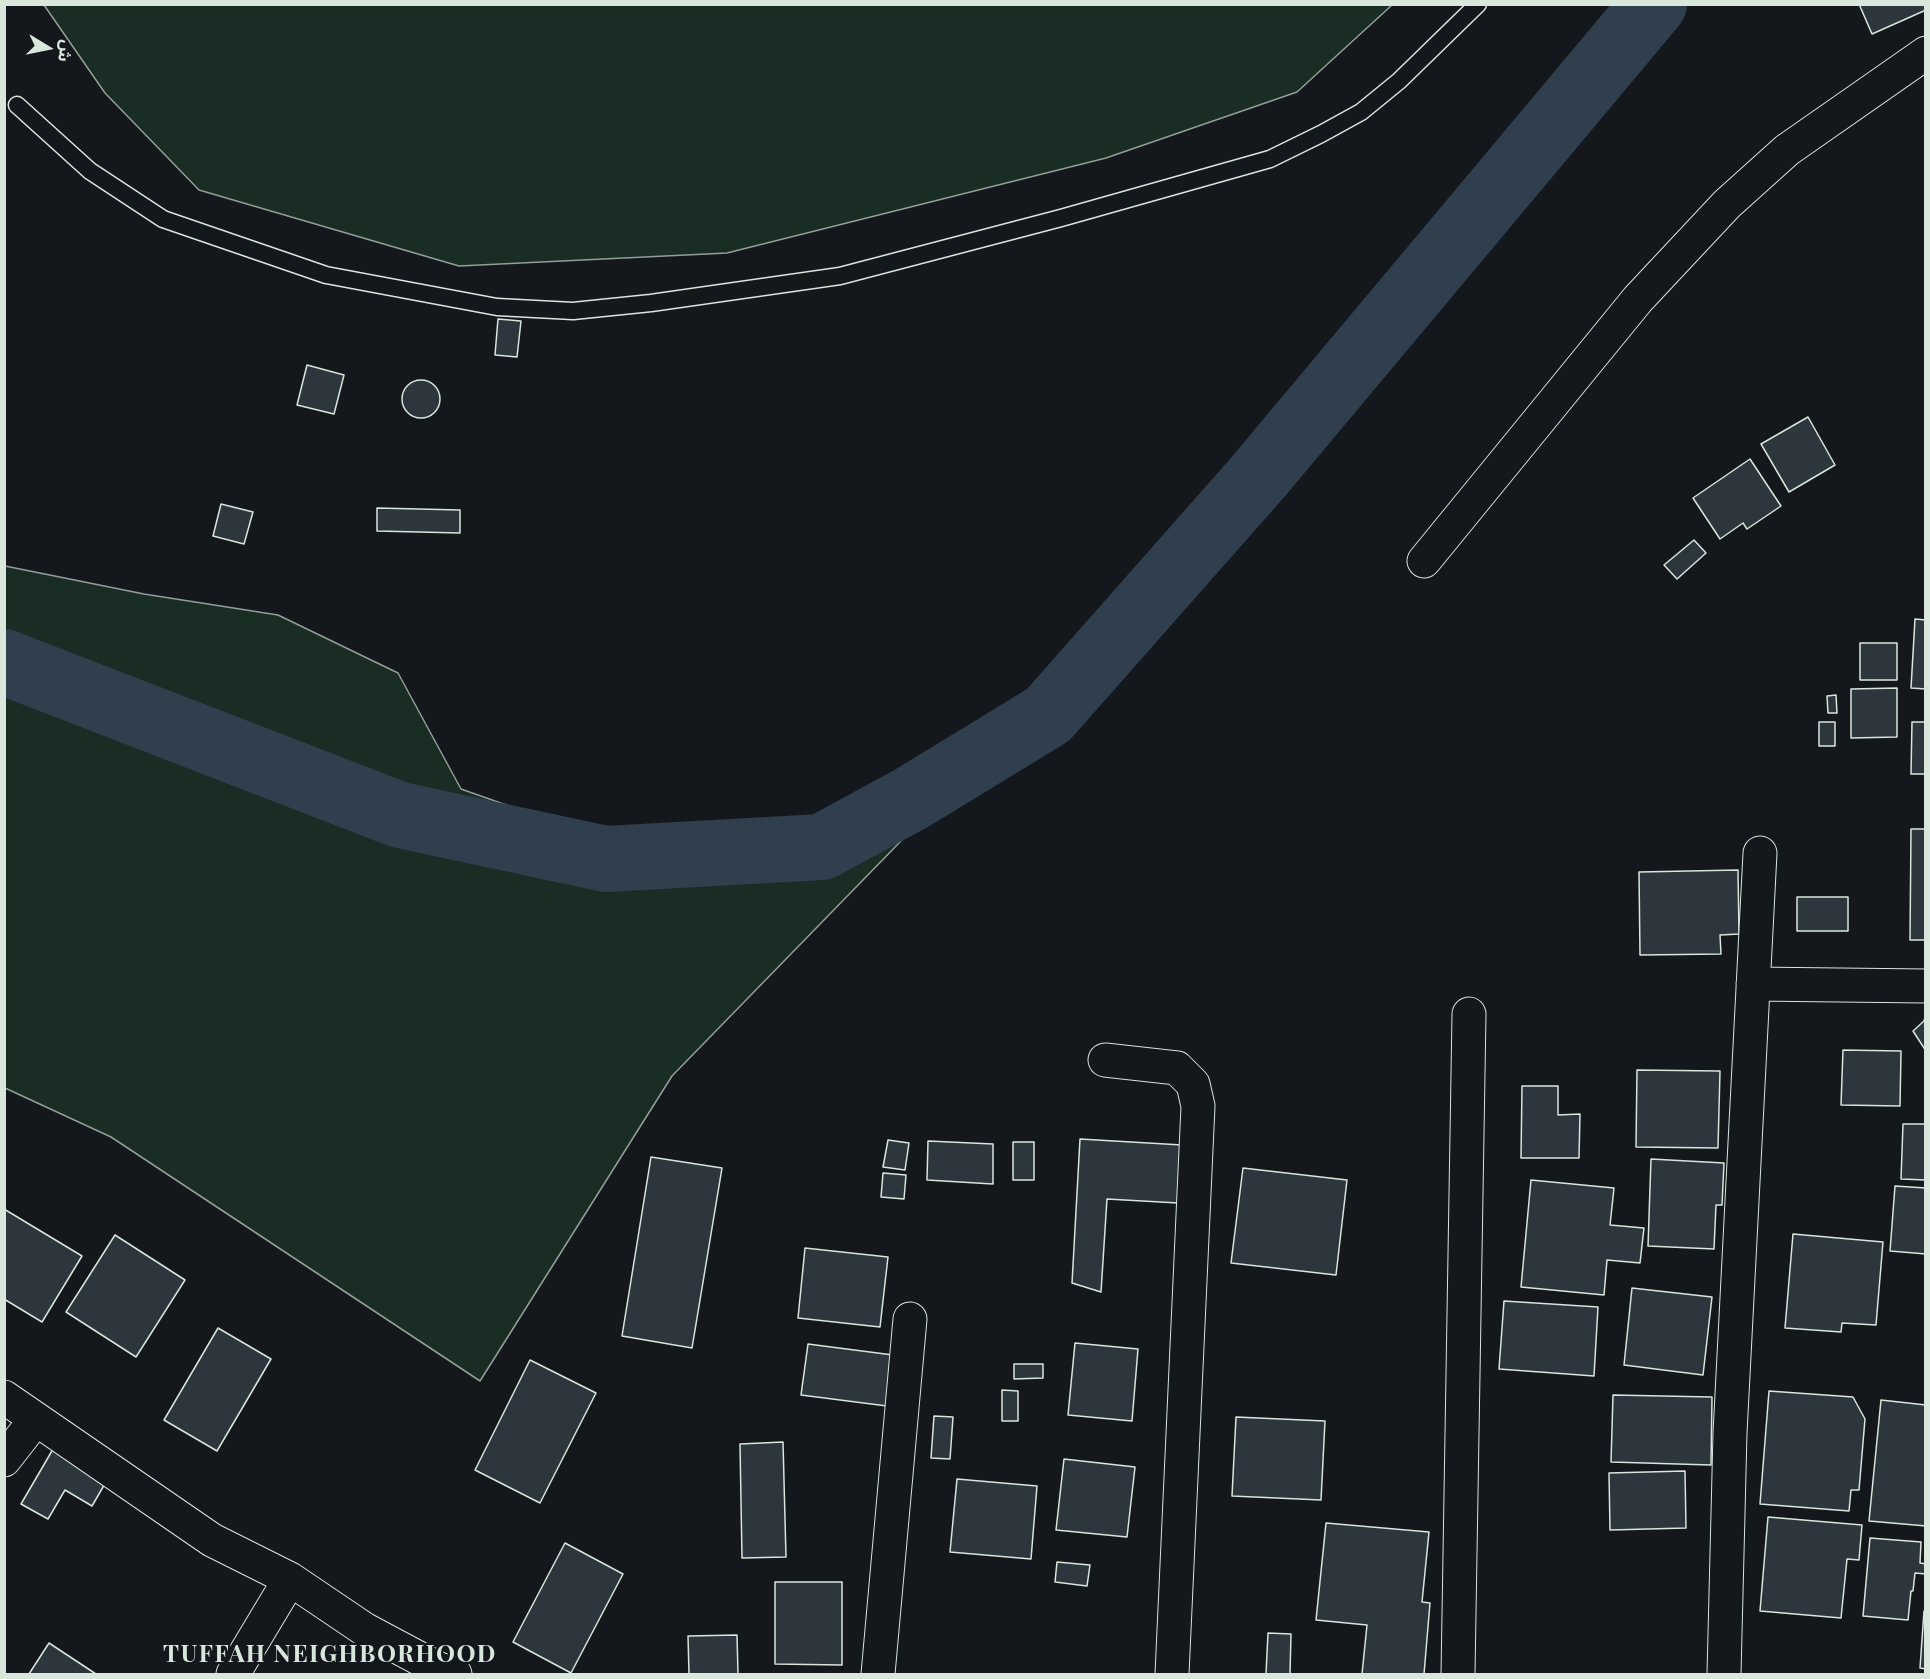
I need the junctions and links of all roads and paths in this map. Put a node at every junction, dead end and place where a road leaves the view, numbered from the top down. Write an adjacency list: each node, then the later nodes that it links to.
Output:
1 (1478, 4): 3 (lane)
2 (1926, 53): 4 (street)
3 (17, 105)
4 (1424, 561)
5 (1760, 853): 6 (street)
6 (1753, 984): 7 (street); 20 (street)
7 (1926, 986)
8 (1469, 1014): 19 (street)
9 (1105, 1060): 18 (street)
10 (910, 1319): 17 (street)
11 (4, 1397): 12 (street)
12 (36, 1419): 13 (street); 14 (street)
13 (4, 1460)
14 (290, 1579): 15 (street); 16 (street)
15 (233, 1674)
16 (455, 1674)
17 (878, 1674)
18 (1172, 1674)
19 (1458, 1674)
20 (1724, 1674)

